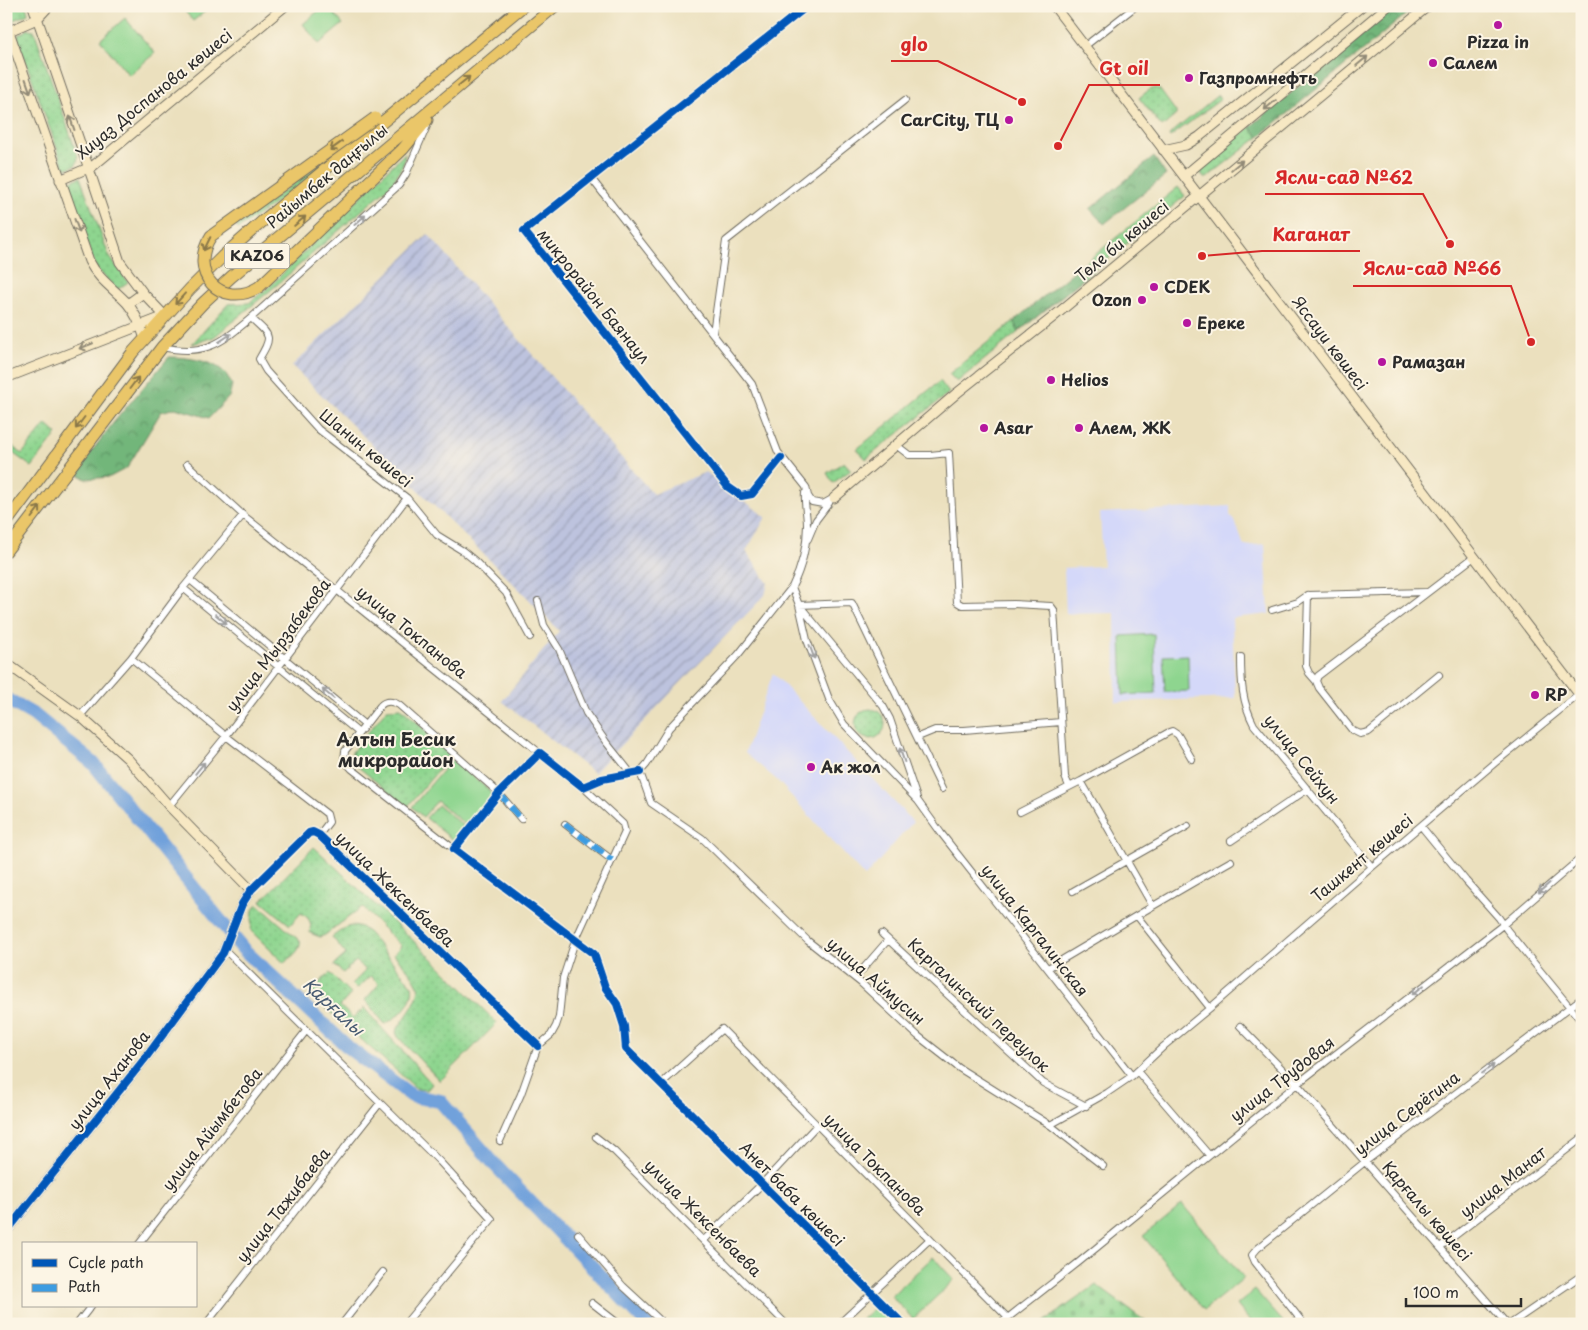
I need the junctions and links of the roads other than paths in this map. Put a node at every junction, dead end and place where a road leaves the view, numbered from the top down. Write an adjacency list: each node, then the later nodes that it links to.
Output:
1 (33, 6): 12 (street)
2 (49, 6): 12 (street)
3 (285, 6): 20 (street, Хиуаз Доспанова көшесі)
4 (523, 6): 15 (highway, Райымбек даңғылы / KАZ06)
5 (555, 6): 16 (highway, Райымбек даңғылы / KАZ06, one-way to 5)
6 (807, 6): 22 (street, микрорайон Баянаул)
7 (1054, 6): 14 (street, Яссауи көшесі)
8 (1136, 6): 14 (street)
9 (1362, 6): 19 (street)
10 (1388, 6): 21 (street, one-way to 21)
11 (1428, 6): 24 (street, Төле би көшесі, one-way to 11)
12 (37, 20): 13 (street); 20 (street, one-way to 12)
13 (7, 27): 23 (street, one-way to 23)
14 (1084, 46): 19 (street, Яссауи көшесі)
15 (435, 81): 18 (highway, one-way to 18, bridge); 27 (highway, Райымбек даңғылы / KАZ06, one-way to 27)
16 (446, 96): 18 (highway); 32 (highway, Райымбек даңғылы / KАZ06, one-way to 16)
17 (905, 100): 30 (street)
18 (432, 113): 28 (street, one-way to 18)
19 (1163, 150): 21 (street, Яссауи көшесі)
20 (89, 169): 23 (street, Хиуаз Доспанова көшесі); 25 (street)
21 (1184, 176): 24 (street, Яссауи көшесі)
22 (592, 178): 30 (street); 35 (street, микрорайон Баянаул)
23 (60, 180): 26 (street, one-way to 26)
24 (1200, 197): 34 (street, Төле би көшесі); 44 (street, Яссауи көшесі)
25 (143, 293): 26 (street); 27 (street)
26 (128, 304): 29 (street)
27 (165, 316): 29 (street); 31 (highway, Райымбек даңғылы / KАZ06)
28 (251, 318): 32 (street, one-way to 28); 38 (street, Шанин көшесі)
29 (140, 325): 31 (street); 33 (street, one-way to 33)
30 (712, 333): 35 (street)
31 (144, 339): 41 (highway, Райымбек даңғылы / KАZ06, one-way to 41)
32 (162, 347): 43 (highway, Райымбек даңғылы / KАZ06, one-way to 32)
33 (6, 378)
34 (896, 445): 39 (street, Төле би көшесі); 64 (street)
35 (781, 458): 37 (street)
36 (187, 464): 40 (street, улица Токпанова)
37 (806, 488): 39 (street); 42 (street)
38 (407, 498): 48 (street, улица Мырзабекова); 54 (street, Шанин көшесі)
39 (834, 498): 42 (street)
40 (243, 515): 45 (street); 48 (street, улица Токпанова)
41 (6, 523)
42 (804, 550): 46 (street)
43 (6, 551)
44 (1474, 558): 49 (street); 62 (street, Яссауи көшесі)
45 (190, 580): 47 (street); 57 (street)
46 (792, 587): 52 (street); 72 (street)
47 (183, 588): 56 (street); 59 (street, one-way to 59)
48 (338, 590): 57 (street, улица Мырзабекова); 69 (street, улица Токпанова)
49 (1429, 592): 50 (street); 61 (street)
50 (1308, 595): 53 (street); 61 (street)
51 (538, 601): 71 (street)
52 (799, 606): 68 (street); 79 (street, one-way to 52); 79 (street, one-way to 79)
53 (1272, 610)
54 (530, 637)
55 (1240, 656): 77 (street, улица Сейхун)
56 (131, 658): 63 (street); 67 (street, улица Жексенбаева)
57 (285, 658): 59 (street, улица Мырзабекова); 65 (street, one-way to 57)
58 (6, 663): 63 (street)
59 (278, 666): 66 (street); 67 (street, улица Мырзабекова)
60 (1440, 675): 61 (street)
61 (1316, 681)
62 (1581, 695): 85 (street, Ташкент көшесі)
63 (80, 716): 80 (street)
64 (1062, 722): 68 (street); 74 (street)
65 (365, 725): 66 (street, Анет баба көшесі); 78 (street, Анет баба көшесі)
66 (359, 733): 88 (street, Анет баба көшесі)
67 (226, 736): 80 (street, улица Мырзабекова, one-way to 67); 86 (street, улица Жексенбаева)
68 (918, 737): 76 (street)
69 (538, 755): 75 (street, улица Токпанова); 78 (street)
70 (1192, 760): 73 (street)
71 (630, 772): 72 (street); 75 (street)
72 (640, 772): 104 (street, улица Аймусин)
73 (1081, 781): 74 (street); 91 (street)
74 (1069, 786): 81 (street)
75 (583, 787): 90 (street, улица Токпанова)
76 (942, 789)
77 (1308, 789): 87 (street); 93 (street, улица Сейхун)
78 (500, 793): 82 (street); 88 (street)
79 (918, 801): 103 (street, улица Каргалинская)
80 (169, 806): 94 (street)
81 (1020, 812)
82 (522, 819)
83 (565, 824): 90 (street)
84 (1188, 826): 91 (street)
85 (1421, 826): 93 (street, Ташкент көшесі); 98 (street)
86 (319, 835): 94 (street, улица Жексенбаева); 111 (street, улица Жексенбаева)
87 (1231, 841)
88 (456, 846): 101 (street, Анет баба көшесі)
89 (1582, 857): 98 (street, улица Трудовая, one-way to 98)
90 (612, 860): 101 (street)
91 (1126, 860): 95 (street); 96 (street)
92 (1231, 861): 96 (street)
93 (1372, 867): 106 (street, Ташкент көшесі)
94 (251, 890): 102 (street, улица Жексенбаева)
95 (1073, 892)
96 (1152, 906): 97 (street)
97 (1137, 916): 103 (street); 106 (street)
98 (1504, 924): 107 (street); 114 (street, улица Трудовая, one-way to 114)
99 (882, 934): 100 (street, Каргалинский переулок)
100 (888, 940): 104 (street); 116 (street, Каргалинский переулок)
101 (575, 941): 111 (street); 113 (street, Анет баба көшесі)
102 (226, 946): 110 (street); 126 (street, улица Аханова)
103 (1048, 968): 112 (street, улица Каргалинская)
104 (855, 978): 118 (street, улица Аймусин)
105 (1582, 998): 107 (street, улица Серёгина)
106 (1210, 1008): 112 (street, Ташкент көшесі)
107 (1569, 1008): 108 (street); 123 (street, улица Серёгина, one-way to 107)
108 (1582, 1022)
109 (1240, 1026): 114 (street)
110 (306, 1031): 115 (street); 130 (street, улица Айымбетова)
111 (538, 1046): 121 (street)
112 (1135, 1073): 116 (street, Ташкент көшесі); 122 (street, улица Каргалинская)
113 (661, 1084): 117 (street, улица Токпанова); 125 (street, Анет баба көшесі)
114 (1297, 1084): 122 (street, улица Трудовая); 123 (street)
115 (380, 1103): 139 (street, улица Тажибаева); 141 (street)
116 (1086, 1106): 118 (street, Ташкент көшесі)
117 (817, 1125): 125 (street); 128 (street, улица Токпанова)
118 (1050, 1125): 124 (street, улица Аймусин)
119 (596, 1137): 129 (street, улица Жексенбаева)
120 (1582, 1138): 131 (street, улица Манат)
121 (500, 1141)
122 (1209, 1155): 137 (street, улица Трудовая)
123 (1366, 1161): 131 (street, Қарғалы көшесі); 148 (street, улица Серёгина)
124 (1103, 1166)
125 (762, 1184): 129 (street); 134 (street, Анет баба көшесі)
126 (6, 1232)
127 (578, 1234): 143 (street)
128 (930, 1239): 134 (street); 137 (street, улица Токпанова)
129 (704, 1240): 144 (street, улица Жексенбаева)
130 (141, 1242)
131 (1440, 1247): 149 (street, Қарғалы көшесі)
132 (383, 1272): 140 (street)
133 (1582, 1275): 149 (street)
134 (873, 1294): 145 (street); 146 (street, Анет баба көшесі)
135 (592, 1303): 142 (street)
136 (89, 1308): 138 (street)
137 (1008, 1318): 147 (street, улица Трудовая)
138 (77, 1324)
139 (206, 1324)
140 (342, 1324)
141 (405, 1324)
142 (619, 1324)
143 (664, 1324)
144 (786, 1324)
145 (839, 1324)
146 (903, 1324)
147 (1000, 1324)
148 (1304, 1324)
149 (1509, 1324)

